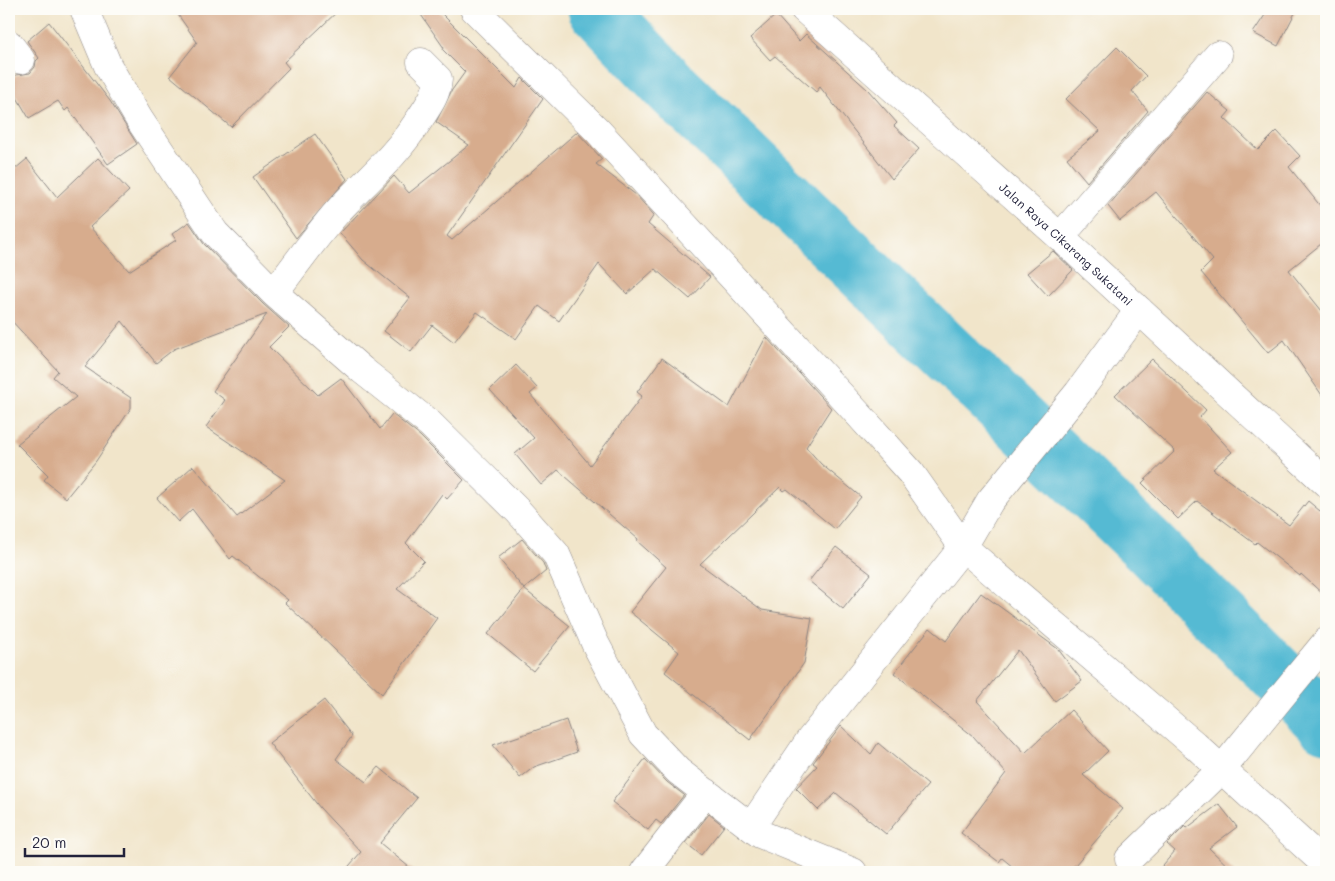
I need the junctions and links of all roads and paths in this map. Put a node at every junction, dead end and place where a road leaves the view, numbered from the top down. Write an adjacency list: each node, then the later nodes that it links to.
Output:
1 (474, 9): 10 (street)
2 (804, 9): 6 (street, Jalan Raya Cikarang Sukatani)
3 (90, 11): 7 (street)
4 (1218, 55): 6 (street)
5 (421, 62): 7 (street)
6 (1060, 237): 8 (street, Jalan Raya Cikarang Sukatani)
7 (274, 293): 13 (street)
8 (1139, 310): 9 (street, Jalan Raya Cikarang Sukatani); 10 (street)
9 (1326, 482)
10 (963, 547): 12 (street); 14 (street)
11 (1326, 642): 12 (street)
12 (1222, 769): 15 (street); 16 (street)
13 (706, 792): 14 (street); 17 (street)
14 (751, 827): 18 (street)
15 (1129, 858)
16 (1326, 865)
17 (644, 872)
18 (854, 872)

